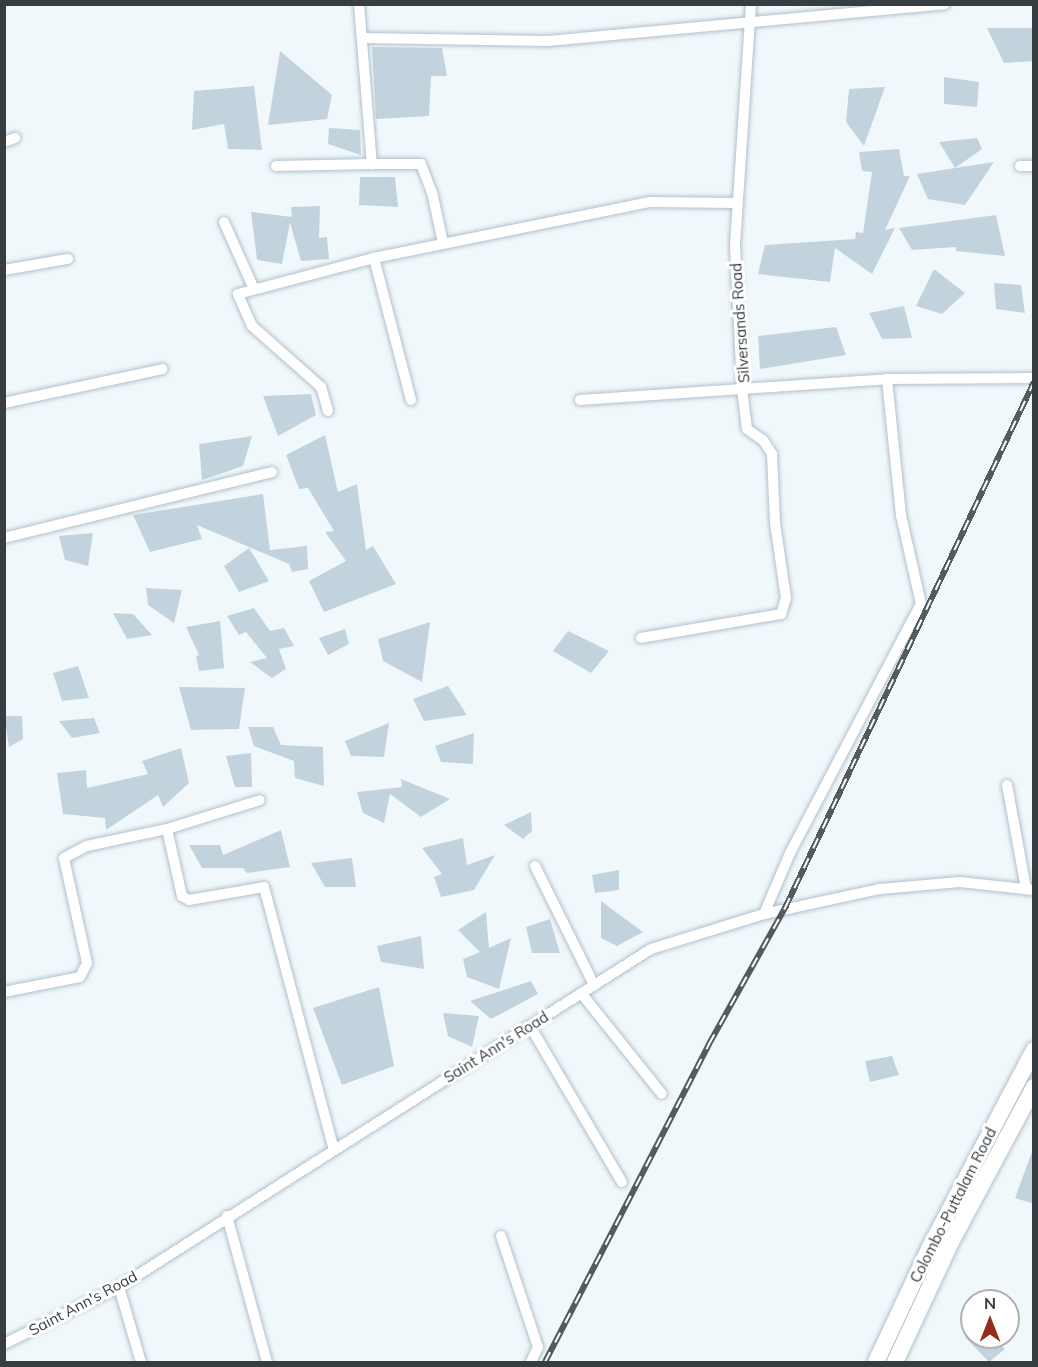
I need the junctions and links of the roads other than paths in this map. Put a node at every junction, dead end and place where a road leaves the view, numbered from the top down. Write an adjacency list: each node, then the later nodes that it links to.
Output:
1 (359, 4): 5 (street)
2 (751, 4): 4 (street, Silversands Road)
3 (944, 4): 4 (street)
4 (750, 24): 5 (street); 10 (street, Silversands Road)
5 (363, 38): 6 (street)
6 (372, 164): 7 (street); 12 (street)
7 (276, 166)
8 (1020, 166): 9 (street)
9 (1034, 166)
10 (737, 203): 12 (street); 20 (street, Silversands Road)
11 (224, 222): 16 (street)
12 (442, 243): 13 (street)
13 (374, 258): 16 (street); 21 (street)
14 (68, 259): 15 (street)
15 (4, 270)
16 (254, 289): 24 (street)
17 (162, 369): 23 (street)
18 (1034, 378): 19 (street, Silversands Road)
19 (887, 379): 20 (street, Silversands Road); 33 (street)
20 (742, 389): 22 (street); 27 (street)
21 (411, 400)
22 (580, 400)
23 (4, 403)
24 (328, 411)
25 (272, 472): 26 (street)
26 (4, 538)
27 (641, 638)
28 (1007, 785): 32 (street)
29 (260, 800): 30 (street)
30 (167, 829): 35 (street); 41 (street)
31 (536, 866): 34 (street)
32 (1030, 890): 33 (street, Saint Ann's Road)
33 (764, 914): 34 (street, Saint Ann's Road)
34 (594, 985): 36 (street, Saint Ann's Road)
35 (4, 992)
36 (581, 993): 37 (street, Saint Ann's Road); 40 (street)
37 (530, 1026): 41 (street, Saint Ann's Road); 42 (street)
38 (1034, 1050): 50 (highway, Colombo-Puttalam Road)
39 (1034, 1087): 51 (highway, Colombo-Puttalam Road)
40 (663, 1094)
41 (334, 1150): 43 (street, Saint Ann's Road)
42 (622, 1182)
43 (227, 1216): 45 (street, Saint Ann's Road); 48 (street)
44 (501, 1236): 49 (street)
45 (119, 1287): 46 (street, Saint Ann's Road); 47 (street)
46 (4, 1344)
47 (141, 1362)
48 (267, 1362)
49 (531, 1362)
50 (876, 1362)
51 (895, 1362)

